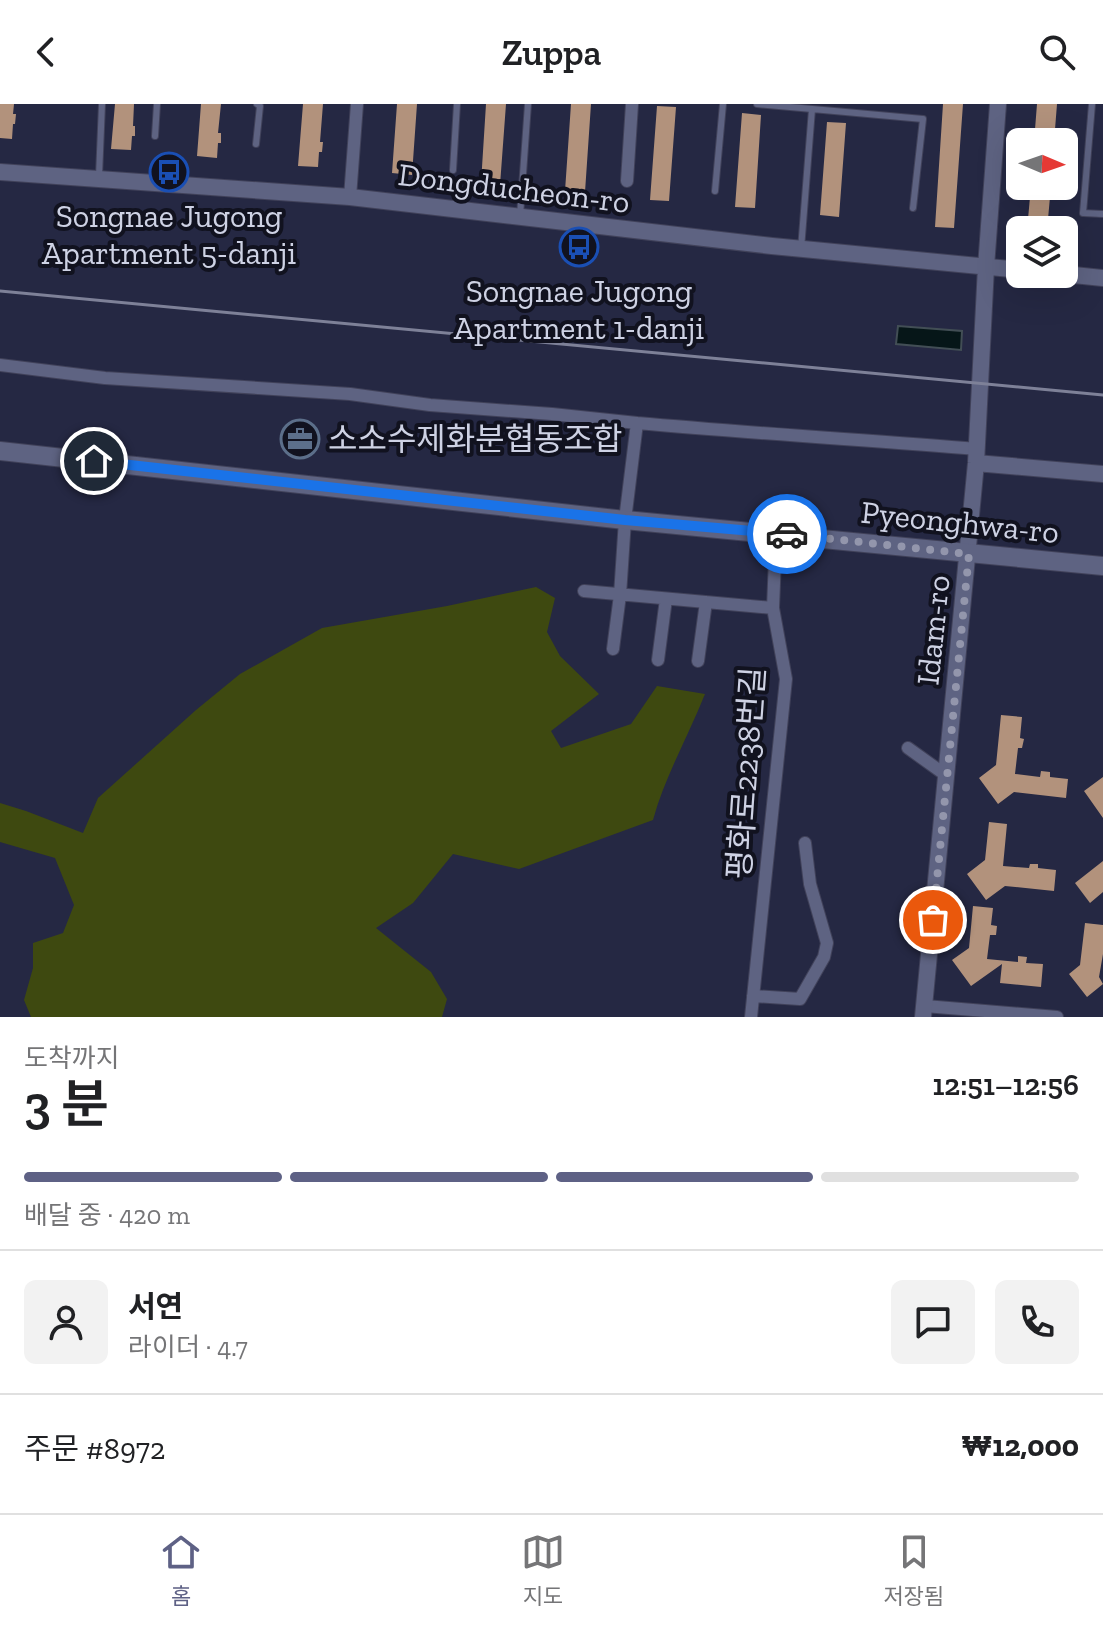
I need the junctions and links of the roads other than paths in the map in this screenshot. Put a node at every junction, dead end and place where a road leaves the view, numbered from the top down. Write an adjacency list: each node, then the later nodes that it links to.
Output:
1 (102, 104): 19 (lane)
2 (157, 104): 13 (lane)
3 (257, 104): 14 (lane)
4 (357, 104): 22 (street)
5 (457, 104): 16 (lane)
6 (528, 104): 25 (lane)
7 (632, 104): 20 (street)
8 (723, 104): 21 (lane)
9 (757, 104): 12 (lane)
10 (998, 104): 27 (street, Idam-ro)
11 (1092, 104): 24 (lane)
12 (812, 109): 23 (lane); 26 (lane)
13 (155, 136)
14 (256, 144)
15 (0, 166): 18 (street)
16 (453, 170)
17 (0, 172): 18 (street, Dongducheon-ro)
18 (22, 174): 19 (street, Dongducheon-ro)
19 (99, 179): 22 (street, Dongducheon-ro)
20 (627, 181)
21 (715, 191)
22 (350, 197): 25 (street, Dongducheon-ro)
23 (913, 208)
24 (1103, 214)
25 (520, 216): 26 (street, Dongducheon-ro)
26 (801, 249): 27 (street, Dongducheon-ro)
27 (986, 267): 28 (street, Dongducheon-ro); 34 (street, Idam-ro)
28 (1006, 269)
29 (1078, 275): 30 (street)
30 (1103, 278)
31 (0, 365): 32 (street)
32 (637, 423): 34 (street); 36 (street)
33 (0, 451): 36 (main road, Pyeonghwa-ro)
34 (976, 456): 35 (street); 38 (street, Idam-ro)
35 (1103, 474)
36 (625, 520): 37 (main road, Pyeonghwa-ro); 41 (street)
37 (776, 533): 38 (main road, Pyeonghwa-ro); 44 (street, 평화로2238번길)
38 (969, 554): 39 (main road, Pyeonghwa-ro); 49 (street, Idam-ro)
39 (1103, 566)
40 (584, 591): 41 (street)
41 (620, 595): 42 (street); 45 (street)
42 (666, 599): 43 (street); 46 (street)
43 (706, 602): 44 (street); 47 (street)
44 (773, 608): 51 (street, 평화로2238번길)
45 (613, 649)
46 (658, 660)
47 (698, 661)
48 (908, 748): 49 (street)
49 (947, 776): 52 (street, Idam-ro)
50 (805, 843): 51 (street)
51 (753, 996): 53 (street, 평화로2238번길)
52 (924, 1011): 54 (street)
53 (751, 1017)
54 (1057, 1017)

